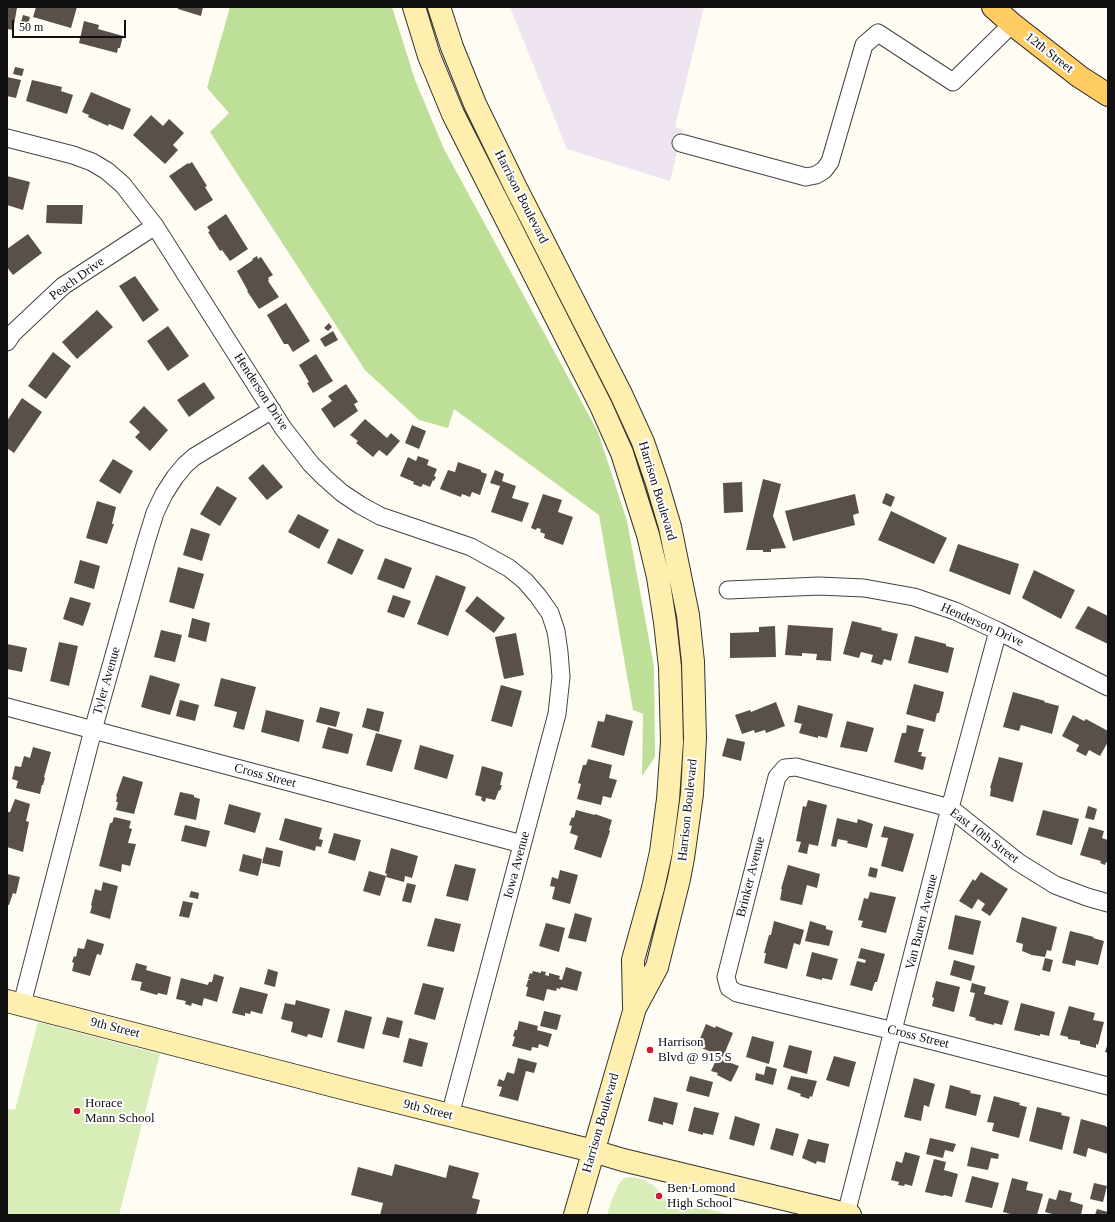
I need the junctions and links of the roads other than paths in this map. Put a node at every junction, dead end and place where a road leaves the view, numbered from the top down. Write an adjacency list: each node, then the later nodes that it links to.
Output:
1 (414, 7): 23 (main road, Harrison Boulevard)
2 (439, 7): 23 (main road, Harrison Boulevard)
3 (993, 7): 4 (main road, 12th Street)
4 (1012, 24): 5 (main road, 12th Street); 7 (street)
5 (1108, 95)
6 (7, 138): 8 (street, Henderson Drive)
7 (681, 142)
8 (155, 226): 9 (street, Peach Drive); 10 (street, Henderson Drive)
9 (7, 342)
10 (272, 410): 12 (street, Henderson Drive); 16 (street, Tyler Avenue)
11 (728, 590): 13 (street, Henderson Drive)
12 (550, 613): 19 (street, Iowa Avenue)
13 (998, 631): 14 (street, Henderson Drive); 18 (street, Van Buren Avenue)
14 (1108, 687)
15 (7, 707): 16 (street, Cross Street)
16 (93, 730): 19 (street, Cross Street); 22 (street, Tyler Avenue)
17 (785, 768): 18 (street, East 10th Street); 21 (street, Brinker Avenue)
18 (950, 808): 20 (street, East 10th Street); 24 (street, Van Buren Avenue)
19 (522, 844): 26 (street, Iowa Avenue)
20 (1108, 903)
21 (729, 988): 24 (street, Cross Street)
22 (14, 1002): 26 (main road, 9th Street)
23 (634, 1008): 27 (main road, Harrison Boulevard)
24 (894, 1031): 25 (street, Cross Street); 28 (street, Van Buren Avenue)
25 (1108, 1086)
26 (450, 1115): 27 (main road, 9th Street)
27 (593, 1151): 28 (main road, 9th Street); 29 (main road, Harrison Boulevard)
28 (848, 1214)
29 (575, 1215)

